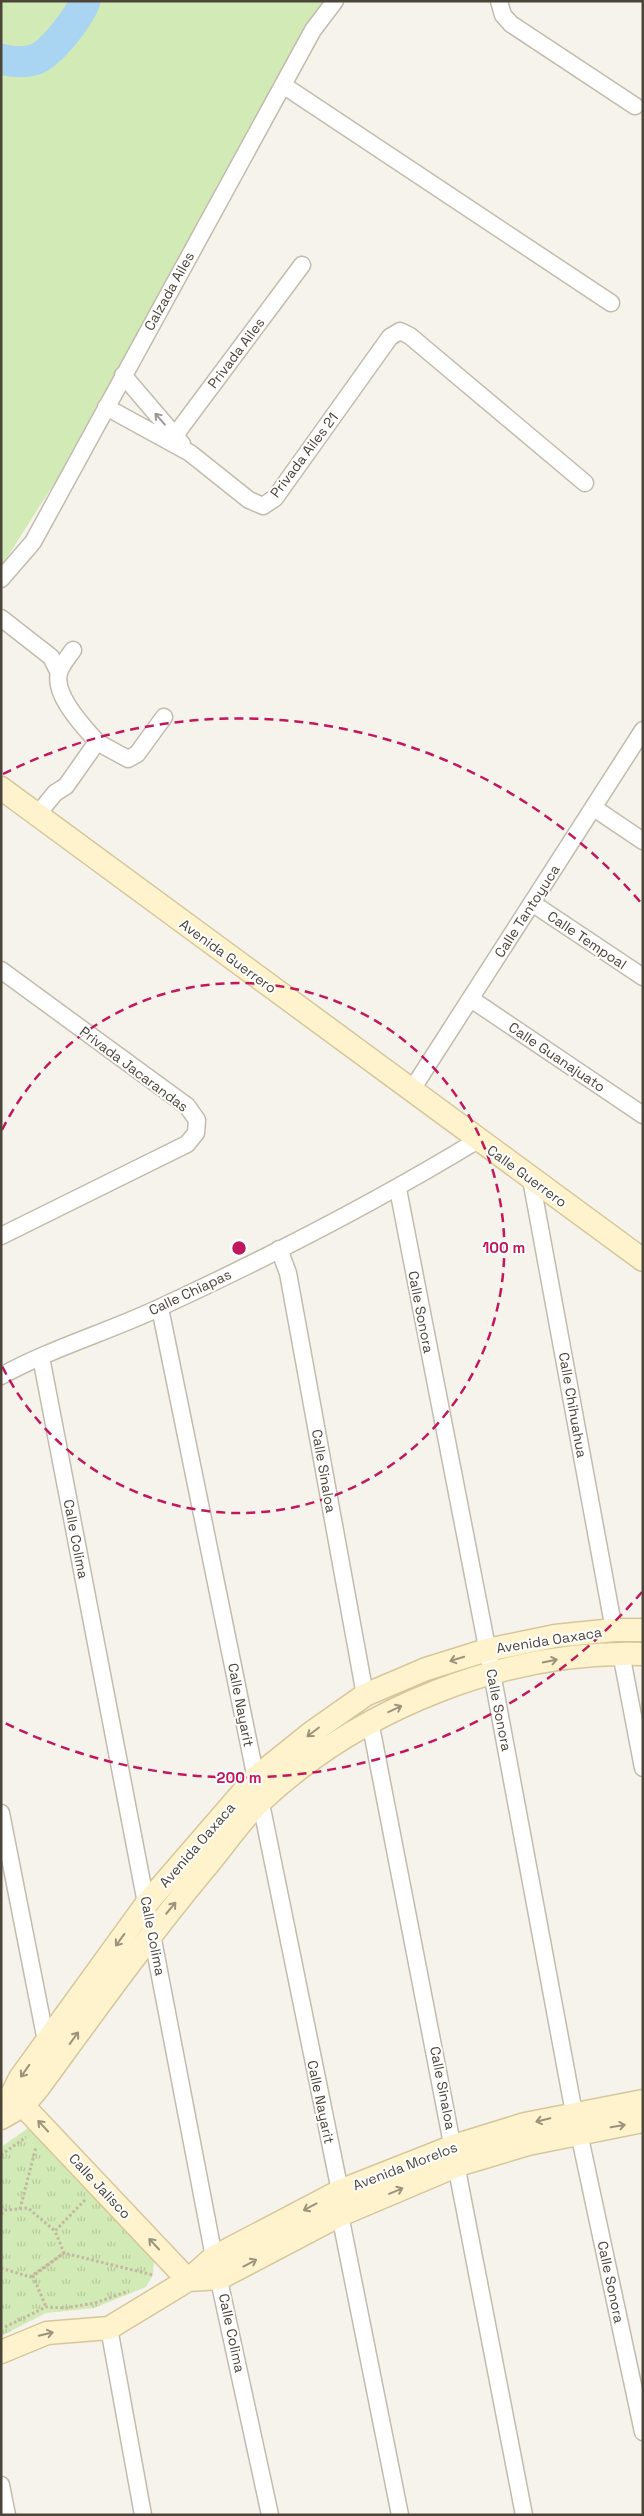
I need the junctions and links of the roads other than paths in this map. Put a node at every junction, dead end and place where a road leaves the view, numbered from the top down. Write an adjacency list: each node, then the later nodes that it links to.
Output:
1 (334, 1): 3 (street, Calzada Ailes)
2 (499, 1): 4 (street)
3 (283, 85): 6 (street); 7 (street, Calzada Ailes)
4 (635, 106)
5 (302, 265): 9 (street, Privada Ailes)
6 (611, 303)
7 (123, 375): 8 (street, Calzada Ailes); 9 (street, Privada Ailes 21, one-way to 7)
8 (106, 406): 9 (street, Privada Ailes 21); 11 (street, Calzada Ailes)
9 (172, 439): 10 (street, Privada Ailes 21)
10 (585, 482)
11 (1, 579)
12 (1, 618): 14 (street)
13 (73, 650): 14 (street)
14 (59, 673): 17 (street)
15 (164, 717): 17 (street)
16 (643, 730): 19 (street, Calle Tantoyuca)
17 (97, 742): 20 (street)
18 (1, 788): 20 (street, Avenida Guerrero)
19 (594, 808): 21 (street); 22 (street, Calle Tantoyuca)
20 (41, 817): 26 (street, Avenida Guerrero)
21 (643, 841)
22 (532, 903): 24 (street, Calle Tempoal); 25 (street, Calle Tantoyuca)
23 (1, 970): 31 (street, Privada Jacarandas)
24 (643, 977)
25 (471, 999): 26 (street, Calle Tantoyuca); 27 (street, Calle Guanajuato)
26 (411, 1091): 28 (street, Calle Guerrero)
27 (643, 1115)
28 (478, 1140): 29 (street, Calle Guerrero); 30 (street, Calle Chiapas)
29 (531, 1180): 33 (street, Calle Guerrero); 37 (street, Calle Chihuahua)
30 (398, 1189): 32 (street, Calle Chiapas); 39 (street, Calle Sonora)
31 (1, 1236)
32 (279, 1249): 34 (street, Calle Chiapas); 42 (street, Calle Sinaloa)
33 (643, 1260)
34 (160, 1308): 35 (street, Calle Chiapas); 45 (street, Calle Nayarit)
35 (41, 1357): 36 (street, Calle Chiapas); 48 (street, Calle Colima)
36 (1, 1376)
37 (614, 1630): 38 (street, Avenida Oaxaca); 39 (street, Avenida Oaxaca)
38 (643, 1630)
39 (487, 1650): 41 (street, Calle Sonora); 42 (street, Avenida Oaxaca, one-way to 42)
40 (632, 1654): 41 (street, Avenida Oaxaca, one-way to 40); 44 (street)
41 (492, 1673): 43 (street, Avenida Oaxaca, one-way to 41); 55 (street, Calle Sonora)
42 (365, 1695): 45 (street, Avenida Oaxaca, one-way to 45)
43 (370, 1721): 46 (street, Avenida Oaxaca); 56 (street, Calle Sinaloa)
44 (643, 1768)
45 (256, 1778): 46 (street, Calle Nayarit); 48 (street, Avenida Oaxaca)
46 (260, 1802): 49 (street, Avenida Oaxaca, one-way to 46); 57 (street, Calle Nayarit)
47 (1, 1813): 50 (street)
48 (147, 1903): 49 (street, Calle Colima); 50 (street, Avenida Oaxaca, one-way to 50)
49 (152, 1931): 51 (street, Avenida Oaxaca, one-way to 49); 59 (street, Calle Colima)
50 (46, 2041): 51 (street, Avenida Oaxaca, one-way to 51)
51 (18, 2099): 53 (street, Avenida Oaxaca); 61 (street, Calle Jalisco, one-way to 51)
52 (643, 2101): 55 (street, Avenida Morelos)
53 (2, 2117)
54 (643, 2121): 55 (street, Avenida Morelos, one-way to 54)
55 (576, 2123): 56 (street, Avenida Morelos); 64 (street, Calle Sonora)
56 (456, 2155): 57 (street, Avenida Morelos); 58 (street, Avenida Morelos, one-way to 56); 70 (street, Calle Sinaloa)
57 (340, 2191): 59 (street, Avenida Morelos, one-way to 59)
58 (340, 2215): 60 (street, Avenida Morelos, one-way to 58); 69 (street)
59 (214, 2257): 60 (street, Calle Colima); 61 (street, Avenida Morelos)
60 (220, 2278): 61 (street, Avenida Morelos); 68 (street, Calle Colima)
61 (188, 2280): 62 (street, Avenida Morelos)
62 (110, 2328): 63 (street, Avenida Morelos, one-way to 62); 67 (street)
63 (1, 2352)
64 (643, 2432)
65 (1, 2485): 66 (street)
66 (7, 2515)
67 (143, 2515)
68 (270, 2515)
69 (400, 2515)
70 (524, 2515)

